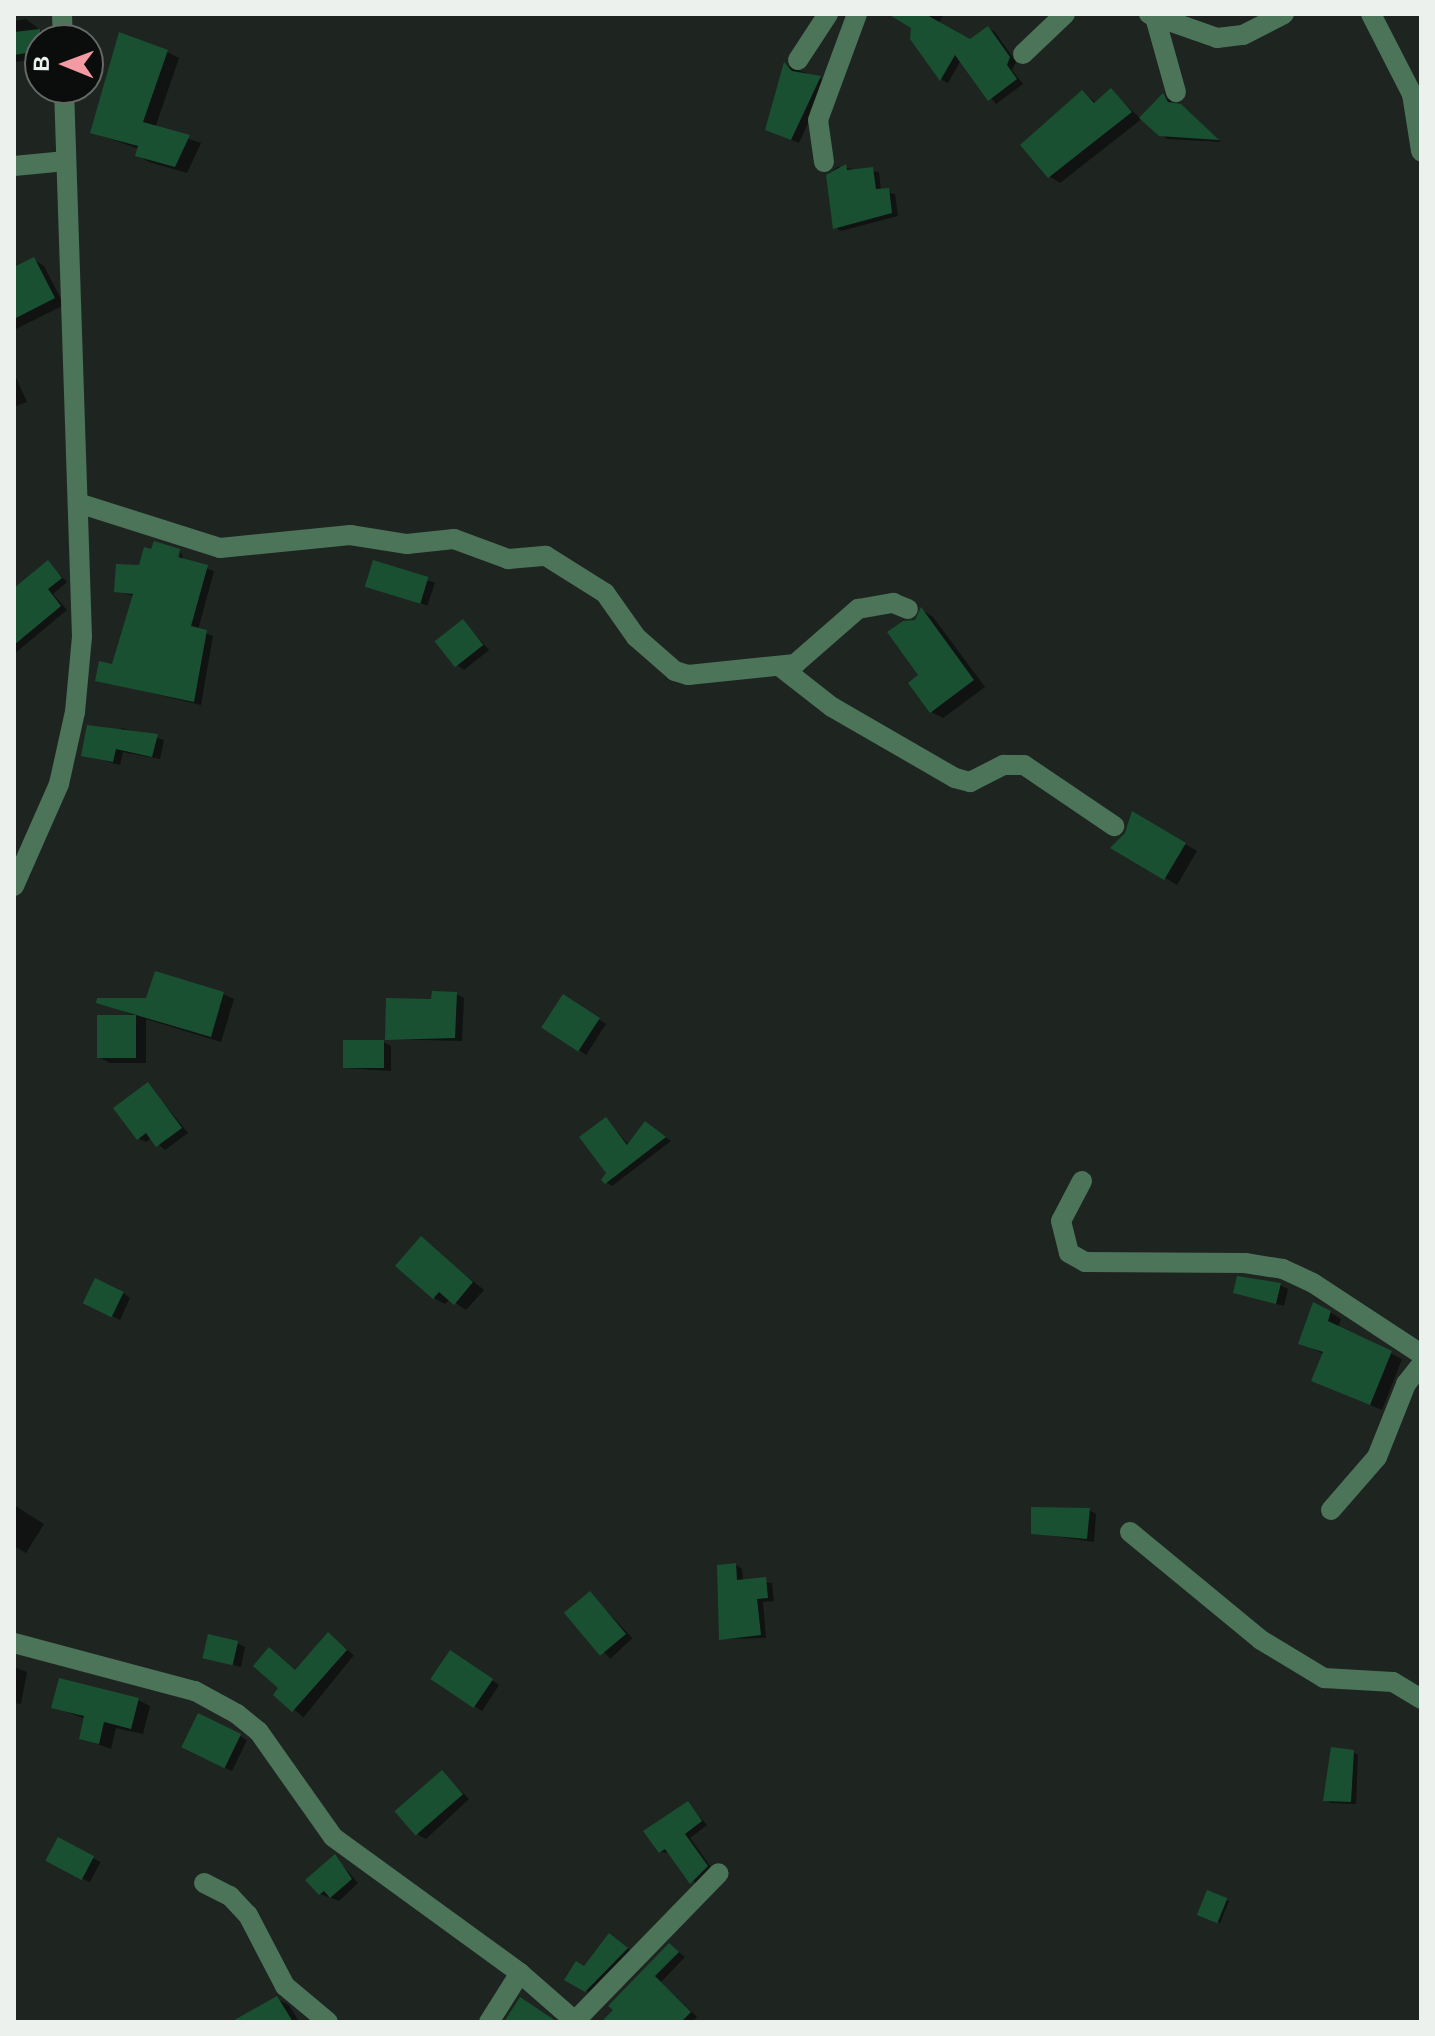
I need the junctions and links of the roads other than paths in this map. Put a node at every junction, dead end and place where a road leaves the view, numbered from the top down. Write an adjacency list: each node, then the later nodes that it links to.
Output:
1 (828, 14): 8 (street)
2 (857, 14): 13 (street)
3 (1065, 14): 7 (street)
4 (1284, 14): 6 (street)
5 (1371, 14): 11 (street)
6 (1152, 15): 9 (street)
7 (1023, 54)
8 (798, 60)
9 (1176, 92)
10 (64, 104): 12 (street)
11 (1421, 151)
12 (66, 161): 14 (street); 15 (street)
13 (824, 162)
14 (14, 166)
15 (78, 503): 17 (street); 19 (street)
16 (908, 609): 17 (street)
17 (782, 668): 18 (street)
18 (1114, 826)
19 (21, 849): 20 (street)
20 (14, 886)
21 (1082, 1181): 22 (street)
22 (1421, 1354)
23 (1421, 1365): 24 (street)
24 (1331, 1510)
25 (1130, 1532): 27 (street)
26 (14, 1643): 30 (street)
27 (1421, 1699)
28 (719, 1873): 33 (street)
29 (204, 1883): 31 (street)
30 (520, 1973): 32 (street); 33 (street)
31 (328, 2022)
32 (489, 2022)
33 (576, 2022)

